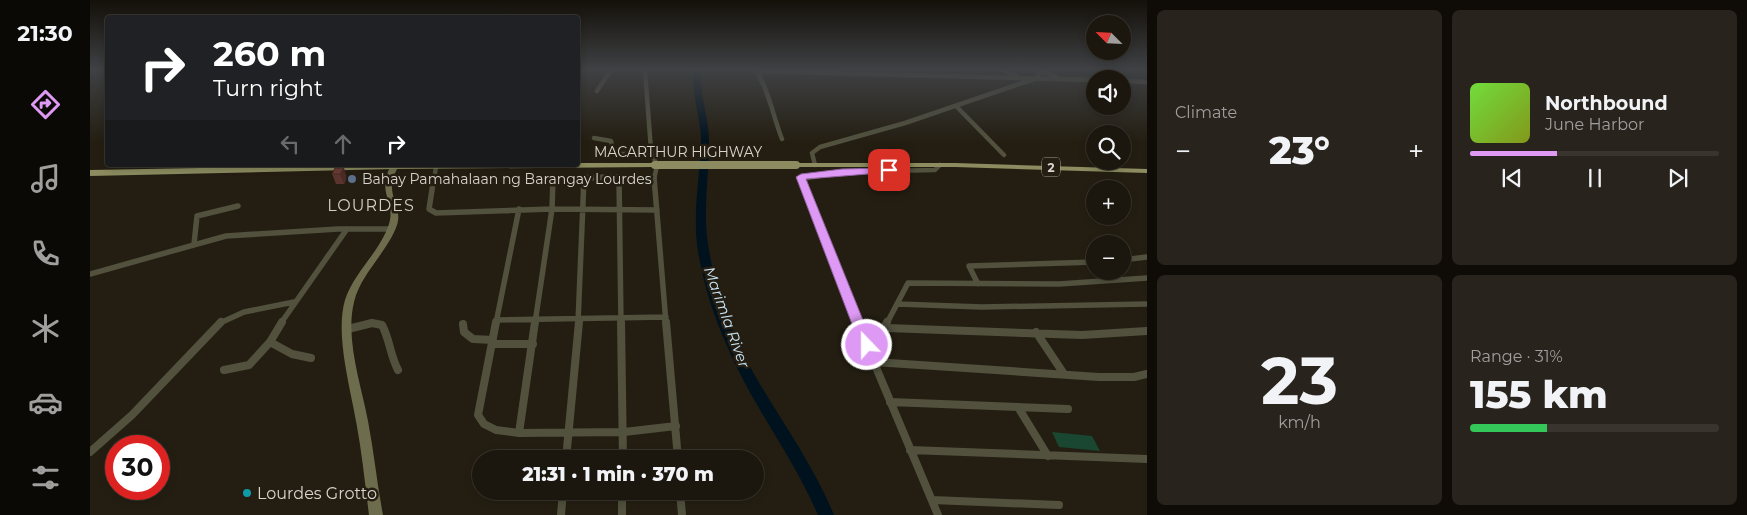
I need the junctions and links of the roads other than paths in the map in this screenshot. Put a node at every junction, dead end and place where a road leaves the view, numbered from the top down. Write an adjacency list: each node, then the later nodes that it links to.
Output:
1 (647, 94): 7 (street)
2 (768, 94): 6 (street)
3 (990, 94): 4 (street)
4 (956, 106): 8 (street); 9 (street)
5 (594, 138): 7 (street)
6 (782, 139)
7 (653, 154): 16 (street)
8 (1004, 155)
9 (815, 165): 10 (highway, MACARTHUR HIGHWAY / 2); 11 (highway, MACARTHUR HIGHWAY / 2, bridge)
10 (940, 165): 14 (highway, MACARTHUR HIGHWAY / 2); 44 (street)
11 (580, 166)
12 (394, 167): 13 (highway, MACARTHUR HIGHWAY / 2); 15 (highway, MACARTHUR HIGHWAY / 2); 26 (main road)
13 (436, 167): 21 (street)
14 (1147, 171)
15 (90, 173)
16 (654, 177): 18 (street); 24 (street)
17 (584, 178): 18 (street); 22 (street); 23 (street)
18 (619, 178): 20 (street)
19 (238, 206): 27 (street)
20 (619, 208): 23 (street); 24 (street); 41 (street)
21 (519, 209): 22 (street); 39 (street)
22 (552, 209): 23 (street); 40 (street)
23 (585, 209): 38 (street)
24 (657, 210): 37 (street)
25 (347, 229): 26 (street); 27 (street); 34 (street)
26 (392, 229): 45 (main road)
27 (194, 244): 31 (street)
28 (1147, 257): 29 (street)
29 (1131, 259)
30 (1086, 262): 33 (street)
31 (90, 274)
32 (1147, 278): 33 (street)
33 (978, 284): 35 (street)
34 (294, 302): 48 (street); 68 (street)
35 (897, 304): 36 (street); 43 (street)
36 (1147, 304)
37 (666, 317): 41 (street); 60 (street)
38 (578, 319): 40 (street); 41 (street); 61 (street)
39 (496, 320): 40 (street); 49 (street)
40 (537, 320): 50 (street)
41 (622, 320): 62 (street)
42 (463, 324): 49 (street)
43 (885, 326): 44 (street); 47 (street)
44 (859, 327): 52 (street)
45 (348, 329): 54 (street); 76 (main road)
46 (1147, 331): 47 (street)
47 (1036, 332): 55 (street)
48 (270, 342): 51 (street); 53 (street)
49 (492, 342): 50 (street); 63 (street)
50 (533, 344): 63 (street)
51 (310, 358)
52 (874, 362): 55 (street); 57 (street)
53 (224, 370)
54 (398, 370)
55 (1064, 374): 56 (street)
56 (1147, 374)
57 (890, 402): 58 (street); 67 (street)
58 (1018, 407): 59 (street); 69 (street)
59 (1068, 409)
60 (676, 426): 62 (street); 66 (street)
61 (569, 432): 62 (street); 63 (street); 64 (street)
62 (624, 432): 65 (street)
63 (519, 433)
64 (567, 450)
65 (623, 450)
66 (677, 450)
67 (910, 450): 69 (street); 74 (street)
68 (90, 452)
69 (1048, 456): 70 (street)
70 (1147, 459)
71 (562, 500): 77 (street)
72 (622, 500): 78 (street)
73 (681, 500): 79 (street)
74 (932, 500): 75 (street); 80 (street)
75 (1059, 505)
76 (376, 515)
77 (561, 515)
78 (622, 515)
79 (682, 515)
80 (938, 515)

